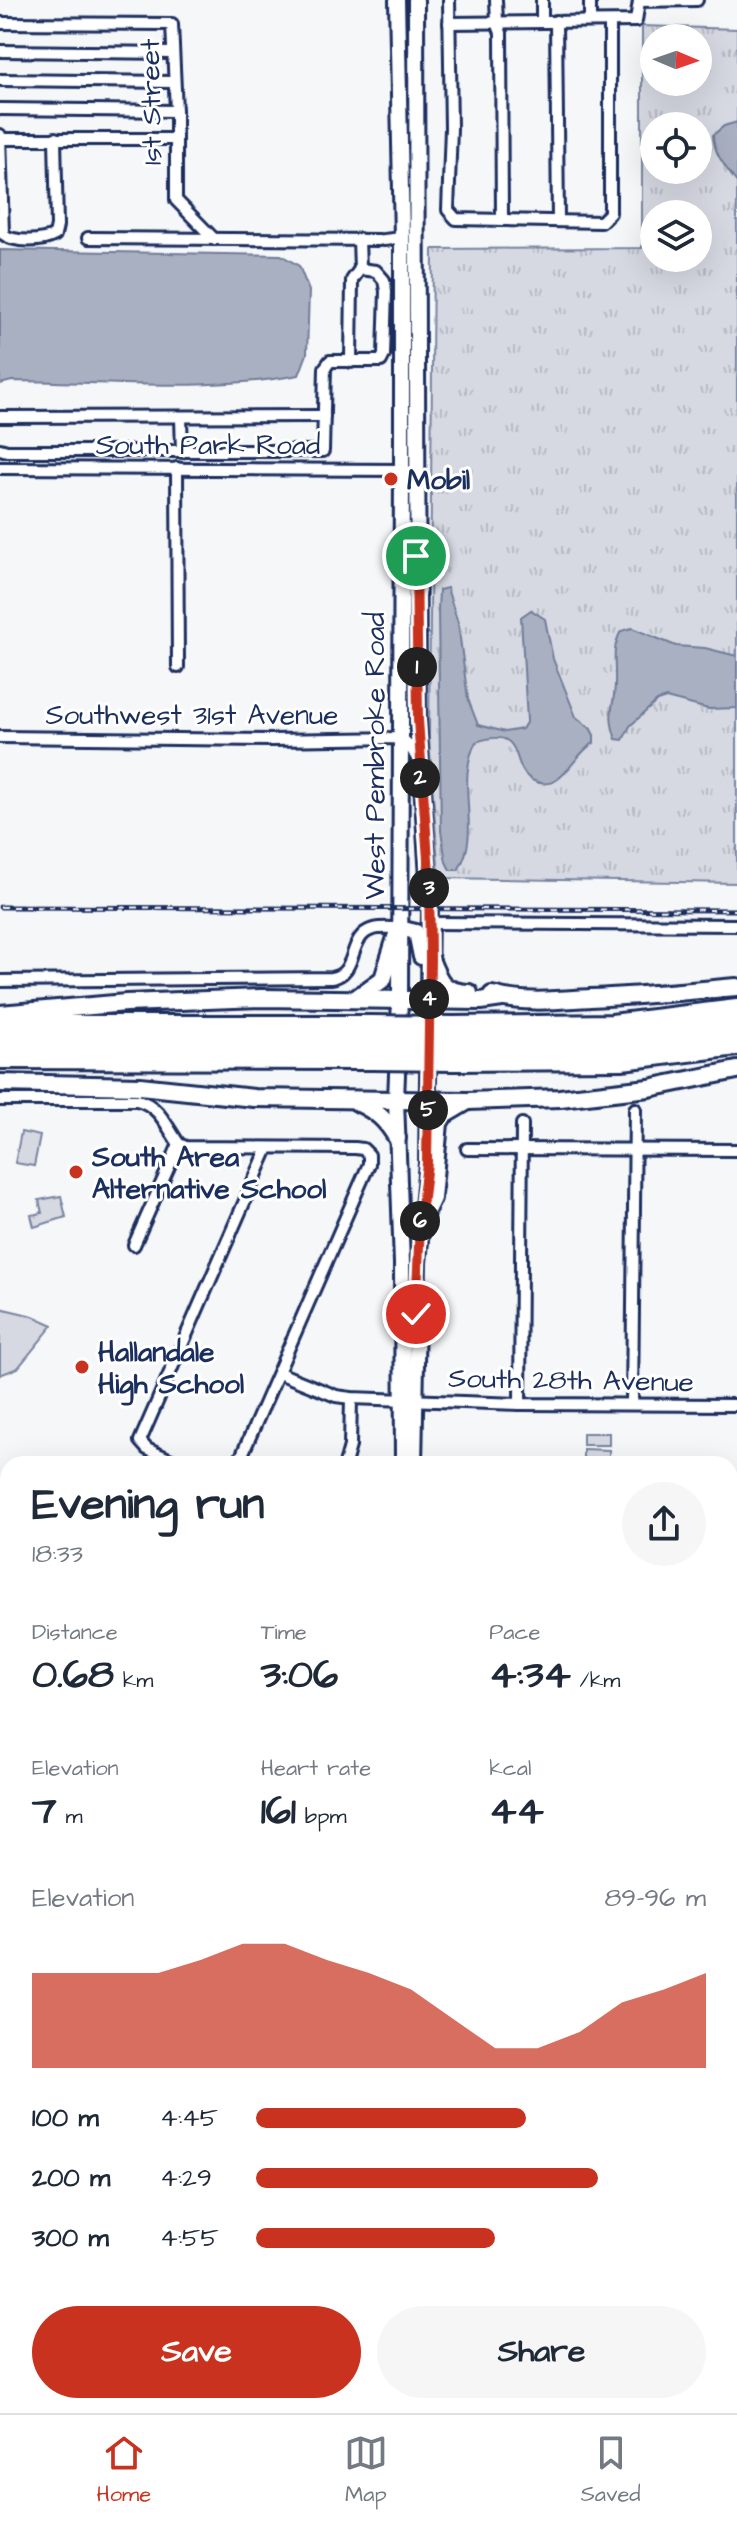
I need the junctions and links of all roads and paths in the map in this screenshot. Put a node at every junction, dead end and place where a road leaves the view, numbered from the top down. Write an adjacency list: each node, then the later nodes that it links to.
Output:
1 (397, 0): 22 (main road, West Pembroke Road)
2 (416, 0): 26 (main road, West Pembroke Road)
3 (449, 0): 15 (street)
4 (496, 0): 12 (street)
5 (542, 0): 9 (street)
6 (590, 0): 11 (street)
7 (639, 0): 8 (street); 13 (street)
8 (697, 0)
9 (542, 21): 10 (street); 12 (street)
10 (556, 21): 11 (street); 28 (street)
11 (590, 21): 13 (street)
12 (497, 22): 15 (street); 27 (street)
13 (610, 22): 28 (street)
14 (0, 23): 17 (street, 1st Street)
15 (449, 23): 27 (street)
16 (0, 51): 17 (street)
17 (173, 53): 19 (street, 1st Street)
18 (0, 80): 19 (street)
19 (174, 82): 21 (street, 1st Street)
20 (0, 109): 21 (street)
21 (176, 111): 25 (street, 1st Street)
22 (400, 136): 26 (main road); 30 (main road, West Pembroke Road)
23 (1, 137): 24 (street); 24 (street)
24 (55, 138): 25 (street)
25 (175, 139): 31 (street, 1st Street)
26 (416, 166): 34 (main road, West Pembroke Road)
27 (502, 220): 28 (street)
28 (558, 221)
29 (88, 238): 31 (street)
30 (402, 238): 32 (street); 34 (main road); 43 (main road, West Pembroke Road)
31 (214, 239): 32 (street)
32 (359, 239): 33 (street)
33 (360, 269): 35 (street); 35 (street)
34 (417, 272): 43 (main road, West Pembroke Road)
35 (351, 362): 36 (street)
36 (324, 416): 38 (street); 40 (street)
37 (0, 417): 38 (street)
38 (181, 417): 40 (street)
39 (0, 449): 40 (street)
40 (182, 452)
41 (0, 468): 42 (street, South Park Road)
42 (177, 468): 43 (street, South Park Road); 44 (street)
43 (409, 470): 46 (main road, West Pembroke Road); 47 (main road, West Pembroke Road)
44 (178, 667)
45 (0, 737): 46 (street, Southwest 31st Avenue)
46 (401, 738): 47 (street); 50 (main road, West Pembroke Road)
47 (419, 762): 48 (main road, West Pembroke Road)
48 (429, 923): 49 (street); 51 (main road, West Pembroke Road)
49 (737, 925)
50 (399, 928): 52 (street); 54 (highway); 55 (main road, West Pembroke Road); 57 (main road)
51 (430, 959): 56 (highway); 57 (main road, West Pembroke Road)
52 (0, 981)
53 (737, 987): 56 (highway)
54 (358, 997): 55 (highway); 59 (highway)
55 (400, 998): 57 (highway); 73 (main road, West Pembroke Road)
56 (502, 998): 57 (highway)
57 (429, 1000): 74 (main road, West Pembroke Road)
58 (737, 1008): 65 (highway)
59 (0, 1014)
60 (737, 1019): 65 (highway)
61 (0, 1024): 64 (highway)
62 (737, 1034): 65 (highway)
63 (0, 1035): 64 (highway)
64 (371, 1043): 65 (highway, bridge); 65 (highway, bridge); 67 (highway); 68 (highway)
65 (454, 1043): 66 (highway)
66 (737, 1047)
67 (0, 1048)
68 (0, 1060)
69 (737, 1070): 75 (highway)
70 (0, 1083): 72 (highway)
71 (0, 1100): 79 (street)
72 (351, 1100): 73 (highway); 78 (highway)
73 (396, 1100): 74 (highway); 78 (main road, West Pembroke Road)
74 (428, 1100): 75 (highway); 85 (main road, West Pembroke Road)
75 (468, 1101): 85 (highway)
76 (635, 1109): 84 (street)
77 (522, 1124): 82 (street)
78 (397, 1138): 89 (main road, West Pembroke Road)
79 (179, 1144): 80 (street); 86 (street)
80 (268, 1148): 87 (street); 93 (street)
81 (467, 1149): 82 (street)
82 (521, 1150): 84 (street); 90 (street)
83 (737, 1150): 84 (street)
84 (634, 1151): 91 (street)
85 (420, 1223): 89 (main road, West Pembroke Road)
86 (134, 1245)
87 (279, 1373): 88 (street, South 28th Avenue); 94 (street)
88 (351, 1398): 89 (street, South 28th Avenue); 95 (street)
89 (409, 1401): 90 (street, South 28th Avenue); 96 (main road, West Pembroke Road); 97 (main road, West Pembroke Road)
90 (520, 1404): 91 (street, South 28th Avenue)
91 (632, 1404): 92 (street, South 28th Avenue)
92 (737, 1405)
93 (162, 1456)
94 (242, 1456)
95 (347, 1456)
96 (404, 1456)
97 (413, 1456)

